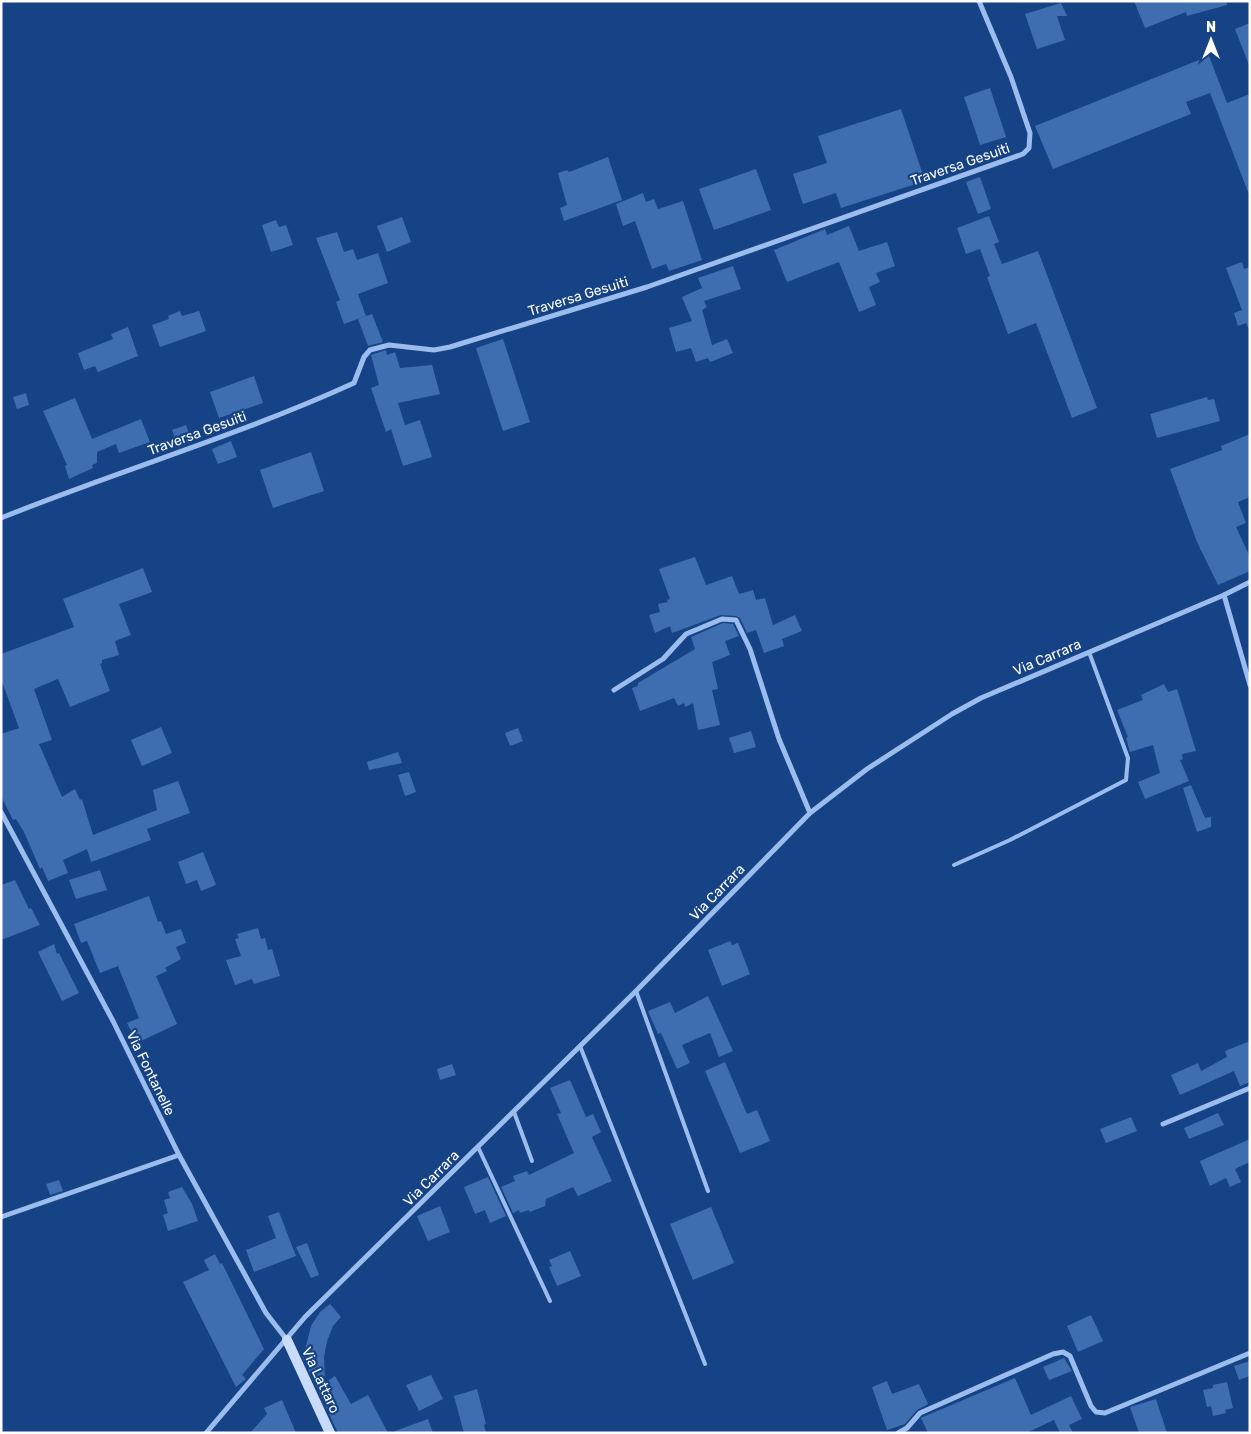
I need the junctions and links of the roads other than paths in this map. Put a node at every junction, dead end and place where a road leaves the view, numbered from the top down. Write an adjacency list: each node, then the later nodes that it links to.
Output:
1 (979, 1): 2 (street, Traversa Gesuiti)
2 (1, 518)
3 (1250, 582): 4 (street, Via Carrara)
4 (1224, 595): 5 (street, Via Carrara); 6 (street)
5 (1089, 652): 9 (street, Via Carrara); 10 (lane)
6 (1250, 685)
7 (614, 690): 9 (street)
8 (1, 812): 17 (street, Via Fontanelle)
9 (810, 813): 11 (street, Via Carrara)
10 (954, 865)
11 (636, 991): 12 (street, Via Carrara); 19 (lane)
12 (580, 1046): 14 (street, Via Carrara); 24 (lane)
13 (1250, 1088): 15 (street)
14 (514, 1112): 16 (street, Via Carrara); 18 (lane)
15 (1164, 1124)
16 (478, 1147): 21 (lane); 22 (street, Via Carrara)
17 (179, 1155): 20 (street); 22 (street, Via Fontanelle)
18 (532, 1162)
19 (708, 1191)
20 (1, 1217)
21 (550, 1302)
22 (287, 1340): 25 (street, Via Carrara); 26 (street, Via Lattaro)
23 (1250, 1353): 27 (street)
24 (705, 1364)
25 (206, 1433)
26 (330, 1433)
27 (898, 1433)

